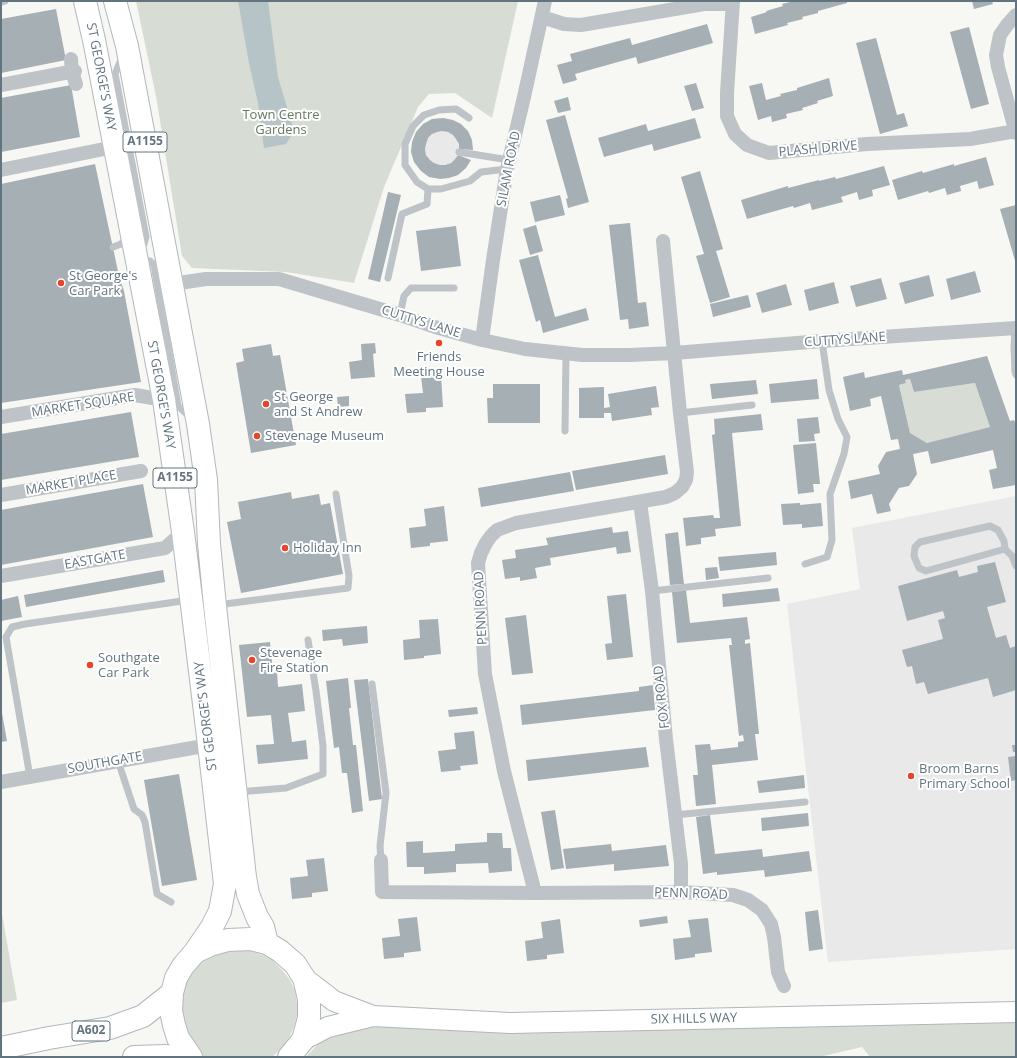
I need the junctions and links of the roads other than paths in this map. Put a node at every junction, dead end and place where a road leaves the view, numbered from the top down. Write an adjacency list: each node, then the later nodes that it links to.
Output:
1 (5, 1): 5 (lane)
2 (85, 1): 14 (main road, ST GEORGE'S WAY / A1155)
3 (115, 1): 9 (main road, ST GEORGE'S WAY / A1155)
4 (545, 1): 8 (street, SILAM ROAD)
5 (1, 2)
6 (732, 2): 8 (street); 13 (street, PLASH DRIVE)
7 (1016, 15): 13 (street)
8 (542, 17): 16 (street, SILAM ROAD)
9 (127, 46): 19 (lane); 25 (main road, ST GEORGE'S WAY / A1155)
10 (73, 72): 11 (street)
11 (1, 85)
12 (469, 118): 18 (lane)
13 (1016, 132)
14 (114, 147): 17 (street); 19 (main road, ST GEORGE'S WAY / A1155)
15 (459, 152): 16 (lane)
16 (508, 165): 18 (lane); 30 (street, SILAM ROAD)
17 (1, 170)
18 (428, 189): 24 (lane)
19 (136, 239): 21 (lane); 26 (main road, ST GEORGE'S WAY / A1155)
20 (663, 240): 32 (street)
21 (113, 247)
22 (144, 261): 39 (lane)
23 (120, 276): 26 (lane)
24 (388, 278)
25 (172, 284): 28 (street, CUTTYS LANE); 39 (main road, ST GEORGE'S WAY / A1155)
26 (142, 286): 35 (main road, ST GEORGE'S WAY / A1155)
27 (454, 288): 28 (lane)
28 (400, 315): 30 (street, CUTTYS LANE)
29 (1016, 328): 31 (street, CUTTYS LANE); 34 (lane)
30 (482, 340): 33 (street, CUTTYS LANE)
31 (822, 341): 32 (street, CUTTYS LANE); 47 (lane)
32 (674, 353): 33 (street, CUTTYS LANE); 37 (street, PENN ROAD)
33 (566, 354): 40 (lane)
34 (1016, 375)
35 (164, 400): 38 (street, MARKET SQUARE); 45 (main road, ST GEORGE'S WAY / A1155)
36 (752, 405): 37 (lane)
37 (680, 412): 44 (street, PENN ROAD)
38 (1, 417)
39 (198, 424): 53 (main road, ST GEORGE'S WAY / A1155)
40 (565, 431)
41 (141, 471): 43 (street, MARKET PLACE)
42 (336, 494): 53 (lane)
43 (1, 495)
44 (640, 502): 51 (street, FOX ROAD); 64 (street, PENN ROAD)
45 (183, 532): 49 (street, EASTGATE); 52 (main road, ST GEORGE'S WAY / A1155)
46 (1005, 549): 46 (lane); 48 (lane)
47 (805, 564)
48 (1016, 566)
49 (1, 576)
50 (768, 578): 51 (lane)
51 (652, 591): 62 (street, FOX ROAD)
52 (192, 599): 56 (main road, ST GEORGE'S WAY / A1155); 58 (lane)
53 (215, 606): 60 (main road, ST GEORGE'S WAY / A1155)
54 (308, 640): 60 (lane)
55 (372, 684): 63 (lane)
56 (210, 745): 57 (street, SOUTHGATE); 68 (main road, ST GEORGE'S WAY / A1155)
57 (118, 761): 58 (street, SOUTHGATE); 66 (lane)
58 (30, 777): 59 (street, SOUTHGATE)
59 (1, 782)
60 (236, 793): 67 (main road, ST GEORGE'S WAY / A1155)
61 (805, 802): 62 (lane)
62 (675, 815): 65 (street, FOX ROAD)
63 (381, 860): 64 (street, PENN ROAD)
64 (535, 892): 65 (street, PENN ROAD)
65 (681, 892): 70 (street, PENN ROAD)
66 (171, 902)
67 (267, 943): 68 (main road); 69 (main road)
68 (195, 952): 71 (main road, ST GEORGE'S WAY)
69 (304, 978): 73 (street, SIX HILLS WAY); 74 (main road)
70 (784, 986)
71 (172, 993): 75 (main road, A602); 78 (main road, ST GEORGE'S WAY)
72 (1016, 1012): 73 (street, SIX HILLS WAY)
73 (373, 1016): 74 (street, SIX HILLS WAY)
74 (303, 1040): 79 (main road)
75 (1, 1048)
76 (134, 1057): 77 (main road)
77 (171, 1057)
78 (191, 1057)
79 (289, 1057)

